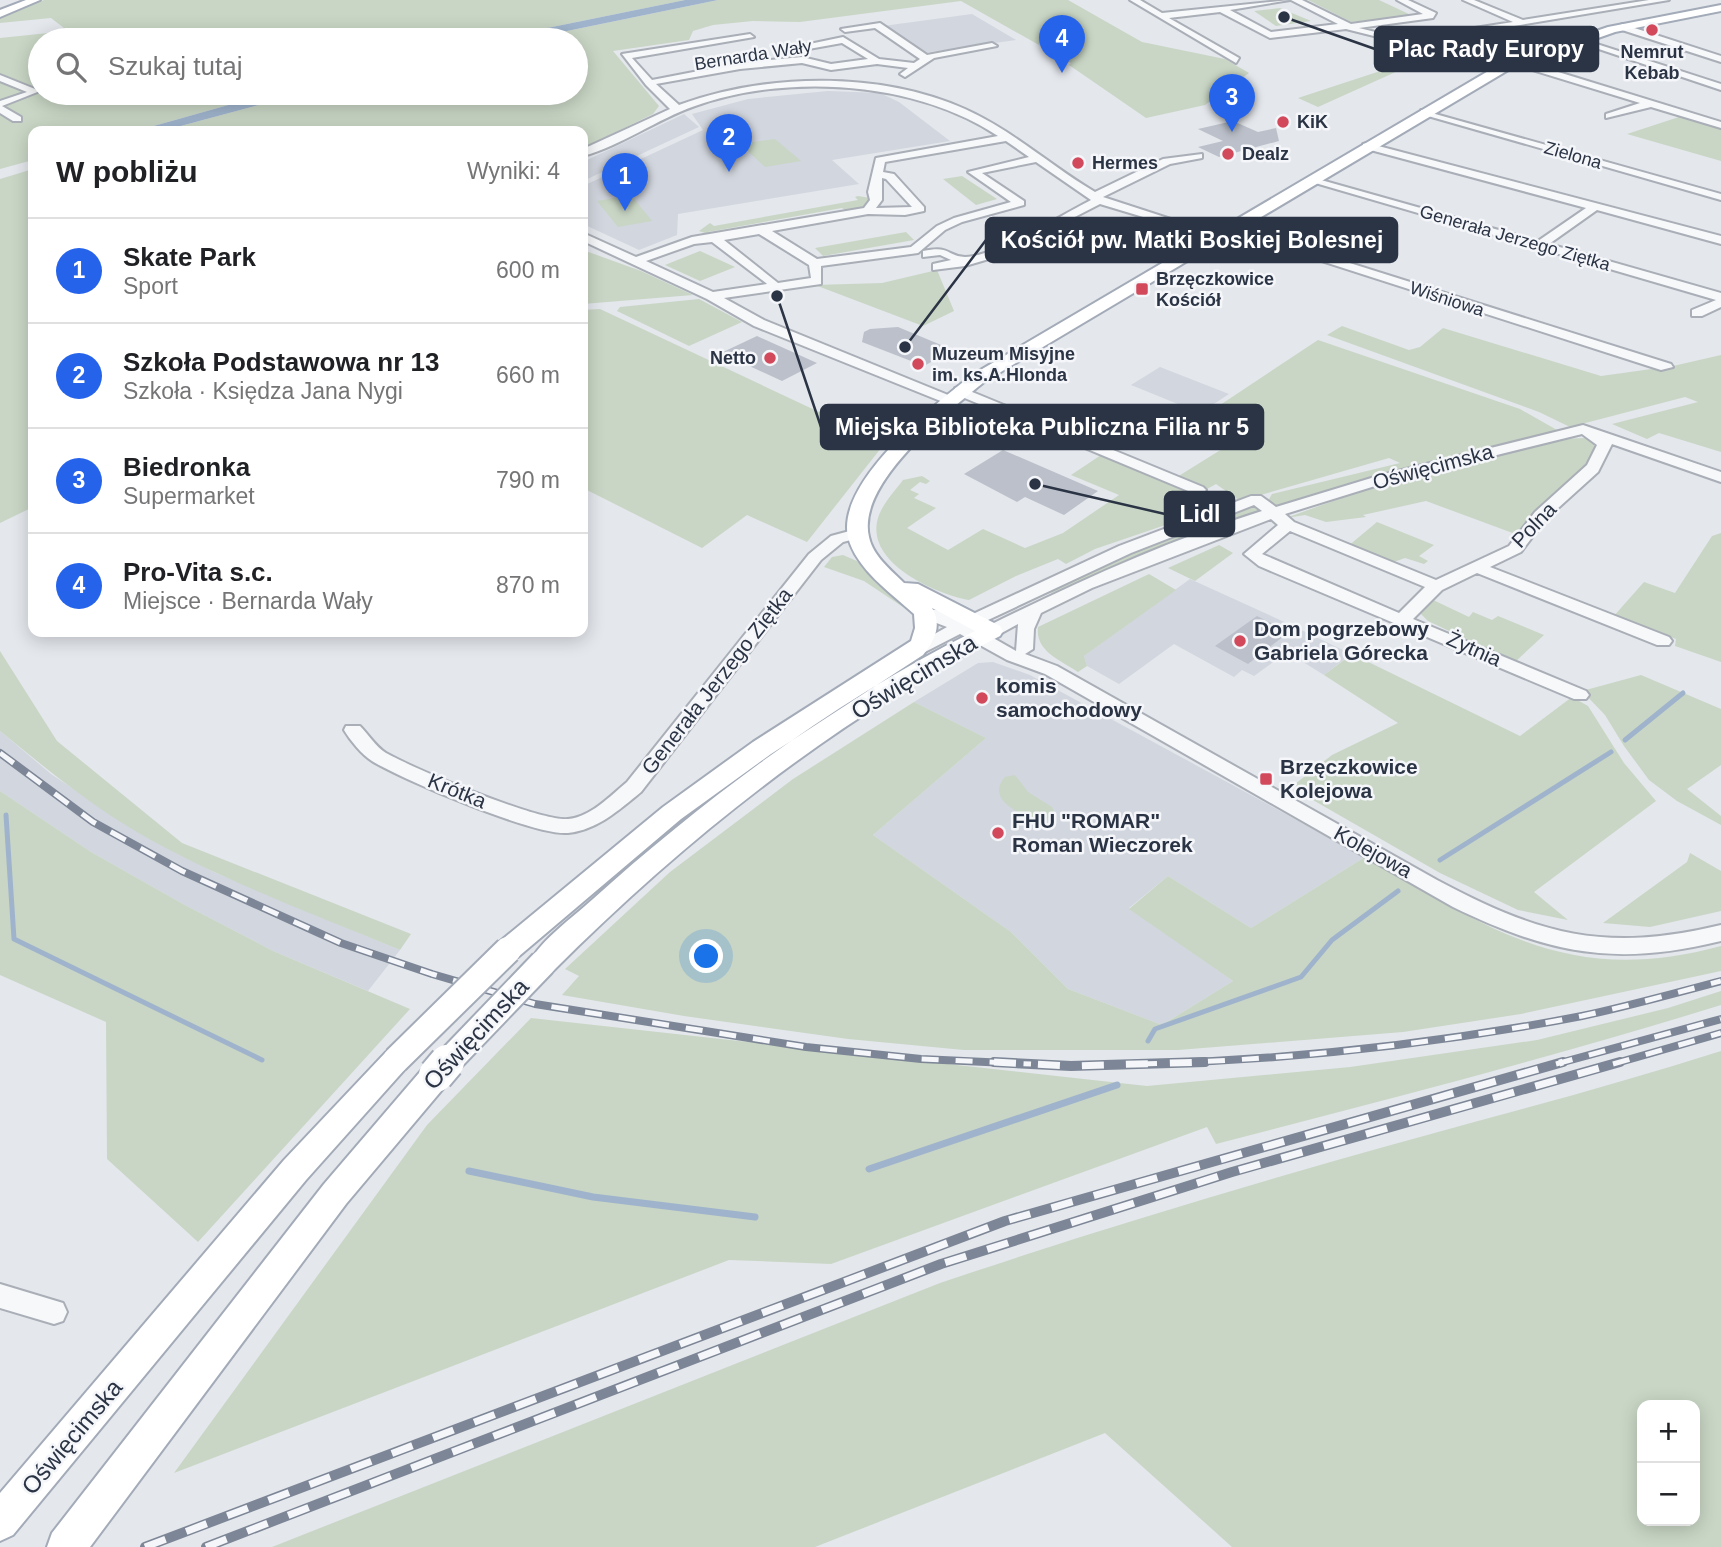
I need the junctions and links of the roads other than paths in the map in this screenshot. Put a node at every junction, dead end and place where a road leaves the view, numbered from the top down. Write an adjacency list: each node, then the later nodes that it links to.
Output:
1 (19, 0): 10 (main road)
2 (35, 0): 14 (main road)
3 (1134, 0): 15 (street)
4 (1286, 0): 12 (street)
5 (1295, 0): 17 (street)
6 (1401, 0): 17 (street)
7 (1467, 0): 16 (street)
8 (1594, 0): 13 (street)
9 (1665, 0): 13 (street)
10 (0, 8)
11 (1721, 8): 18 (main road)
12 (1222, 9): 15 (street); 17 (street)
13 (1600, 10): 16 (street)
14 (0, 14)
15 (1160, 16): 26 (street)
16 (1522, 23): 22 (street)
17 (1348, 27): 22 (street)
18 (1622, 27): 21 (main road); 25 (street)
19 (845, 29): 24 (street)
20 (750, 37): 32 (street)
21 (1578, 39): 28 (main road); 35 (street)
22 (1401, 42): 28 (street)
23 (992, 46): 24 (street)
24 (925, 58): 29 (street)
25 (1721, 59)
26 (1236, 60)
27 (877, 61): 29 (street, Bernarda Wały); 30 (street, Bernarda Wały); 34 (street, Bernarda Wały)
28 (1511, 64): 39 (street); 42 (main road)
29 (914, 66): 37 (street)
30 (663, 69)
31 (650, 71): 32 (street)
32 (638, 72): 34 (street)
33 (0, 78): 36 (street)
34 (649, 83): 41 (street)
35 (1721, 86)
36 (28, 89)
37 (890, 90): 41 (street, Wiśniowa); 46 (street, Wiśniowa)
38 (28, 95): 40 (street)
39 (1652, 103): 43 (street); 45 (street)
40 (0, 107): 44 (street)
41 (679, 109): 48 (street, Wiśniowa)
42 (1425, 112): 47 (main road); 53 (street, Zielona)
43 (1610, 116)
44 (17, 119)
45 (1721, 125)
46 (1007, 138): 50 (street, Wiśniowa); 51 (street)
47 (1367, 146): 52 (main road); 55 (street)
48 (588, 151)
49 (1198, 156): 54 (street)
50 (1036, 159): 54 (street, Wiśniowa); 66 (street)
51 (878, 174): 56 (street); 56 (street)
52 (1310, 180): 58 (main road); 62 (street, Generała Jerzego Ziętka)
53 (1721, 197)
54 (1097, 198): 58 (street, Wiśniowa); 65 (street)
55 (1594, 206): 61 (street); 62 (street)
56 (868, 211): 57 (street)
57 (760, 229): 59 (street); 66 (street)
58 (1223, 232): 72 (street, Wiśniowa); 73 (main road)
59 (714, 238): 64 (street); 68 (street)
60 (588, 239): 64 (street)
61 (1721, 240)
62 (1540, 245): 70 (street, Generała Jerzego Ziętka)
63 (927, 254): 65 (street)
64 (636, 261): 69 (street)
65 (965, 261): 67 (street)
66 (815, 263): 68 (street)
67 (937, 267)
68 (774, 287): 69 (street)
69 (711, 296): 73 (street)
70 (1721, 298): 71 (street)
71 (1697, 313)
72 (1666, 367)
73 (954, 396): 76 (street); 79 (main road)
74 (1589, 431): 75 (street); 77 (street, Oświęcimska); 80 (street, Polna)
75 (1721, 477)
76 (1198, 490)
77 (1273, 513): 78 (street); 83 (street, Oświęcimska); 86 (street, Oświęcimska)
78 (1288, 525): 82 (street); 85 (street, Żytnia)
79 (857, 534): 81 (main road); 93 (street, Generała Jerzego Ziętka)
80 (1474, 566): 82 (street, Polna); 87 (street)
81 (888, 578): 84 (main road); 86 (main road, Oświęcimska)
82 (1436, 586): 85 (street, Polna)
83 (1034, 609): 86 (street, Oświęcimska); 88 (street)
84 (924, 612): 86 (street, Kolejowa); 89 (main road, Oświęcimska)
85 (1401, 621): 91 (street, Żytnia)
86 (976, 629): 88 (street, Kolejowa); 89 (street, Oświęcimska); 90 (street, Kolejowa); 99 (main road, Oświęcimska, bridge)
87 (1662, 641)
88 (1024, 649): 90 (street, Kolejowa)
89 (915, 650): 97 (main road, Oświęcimska, bridge)
90 (1051, 670): 94 (street, Kolejowa)
91 (1580, 695)
92 (353, 730): 93 (street, Krótka)
93 (573, 828)
94 (1721, 933)
95 (0, 1296): 96 (street)
96 (54, 1312)
97 (13, 1498): 98 (main road, Oświęcimska)
98 (0, 1522)
99 (66, 1547)

